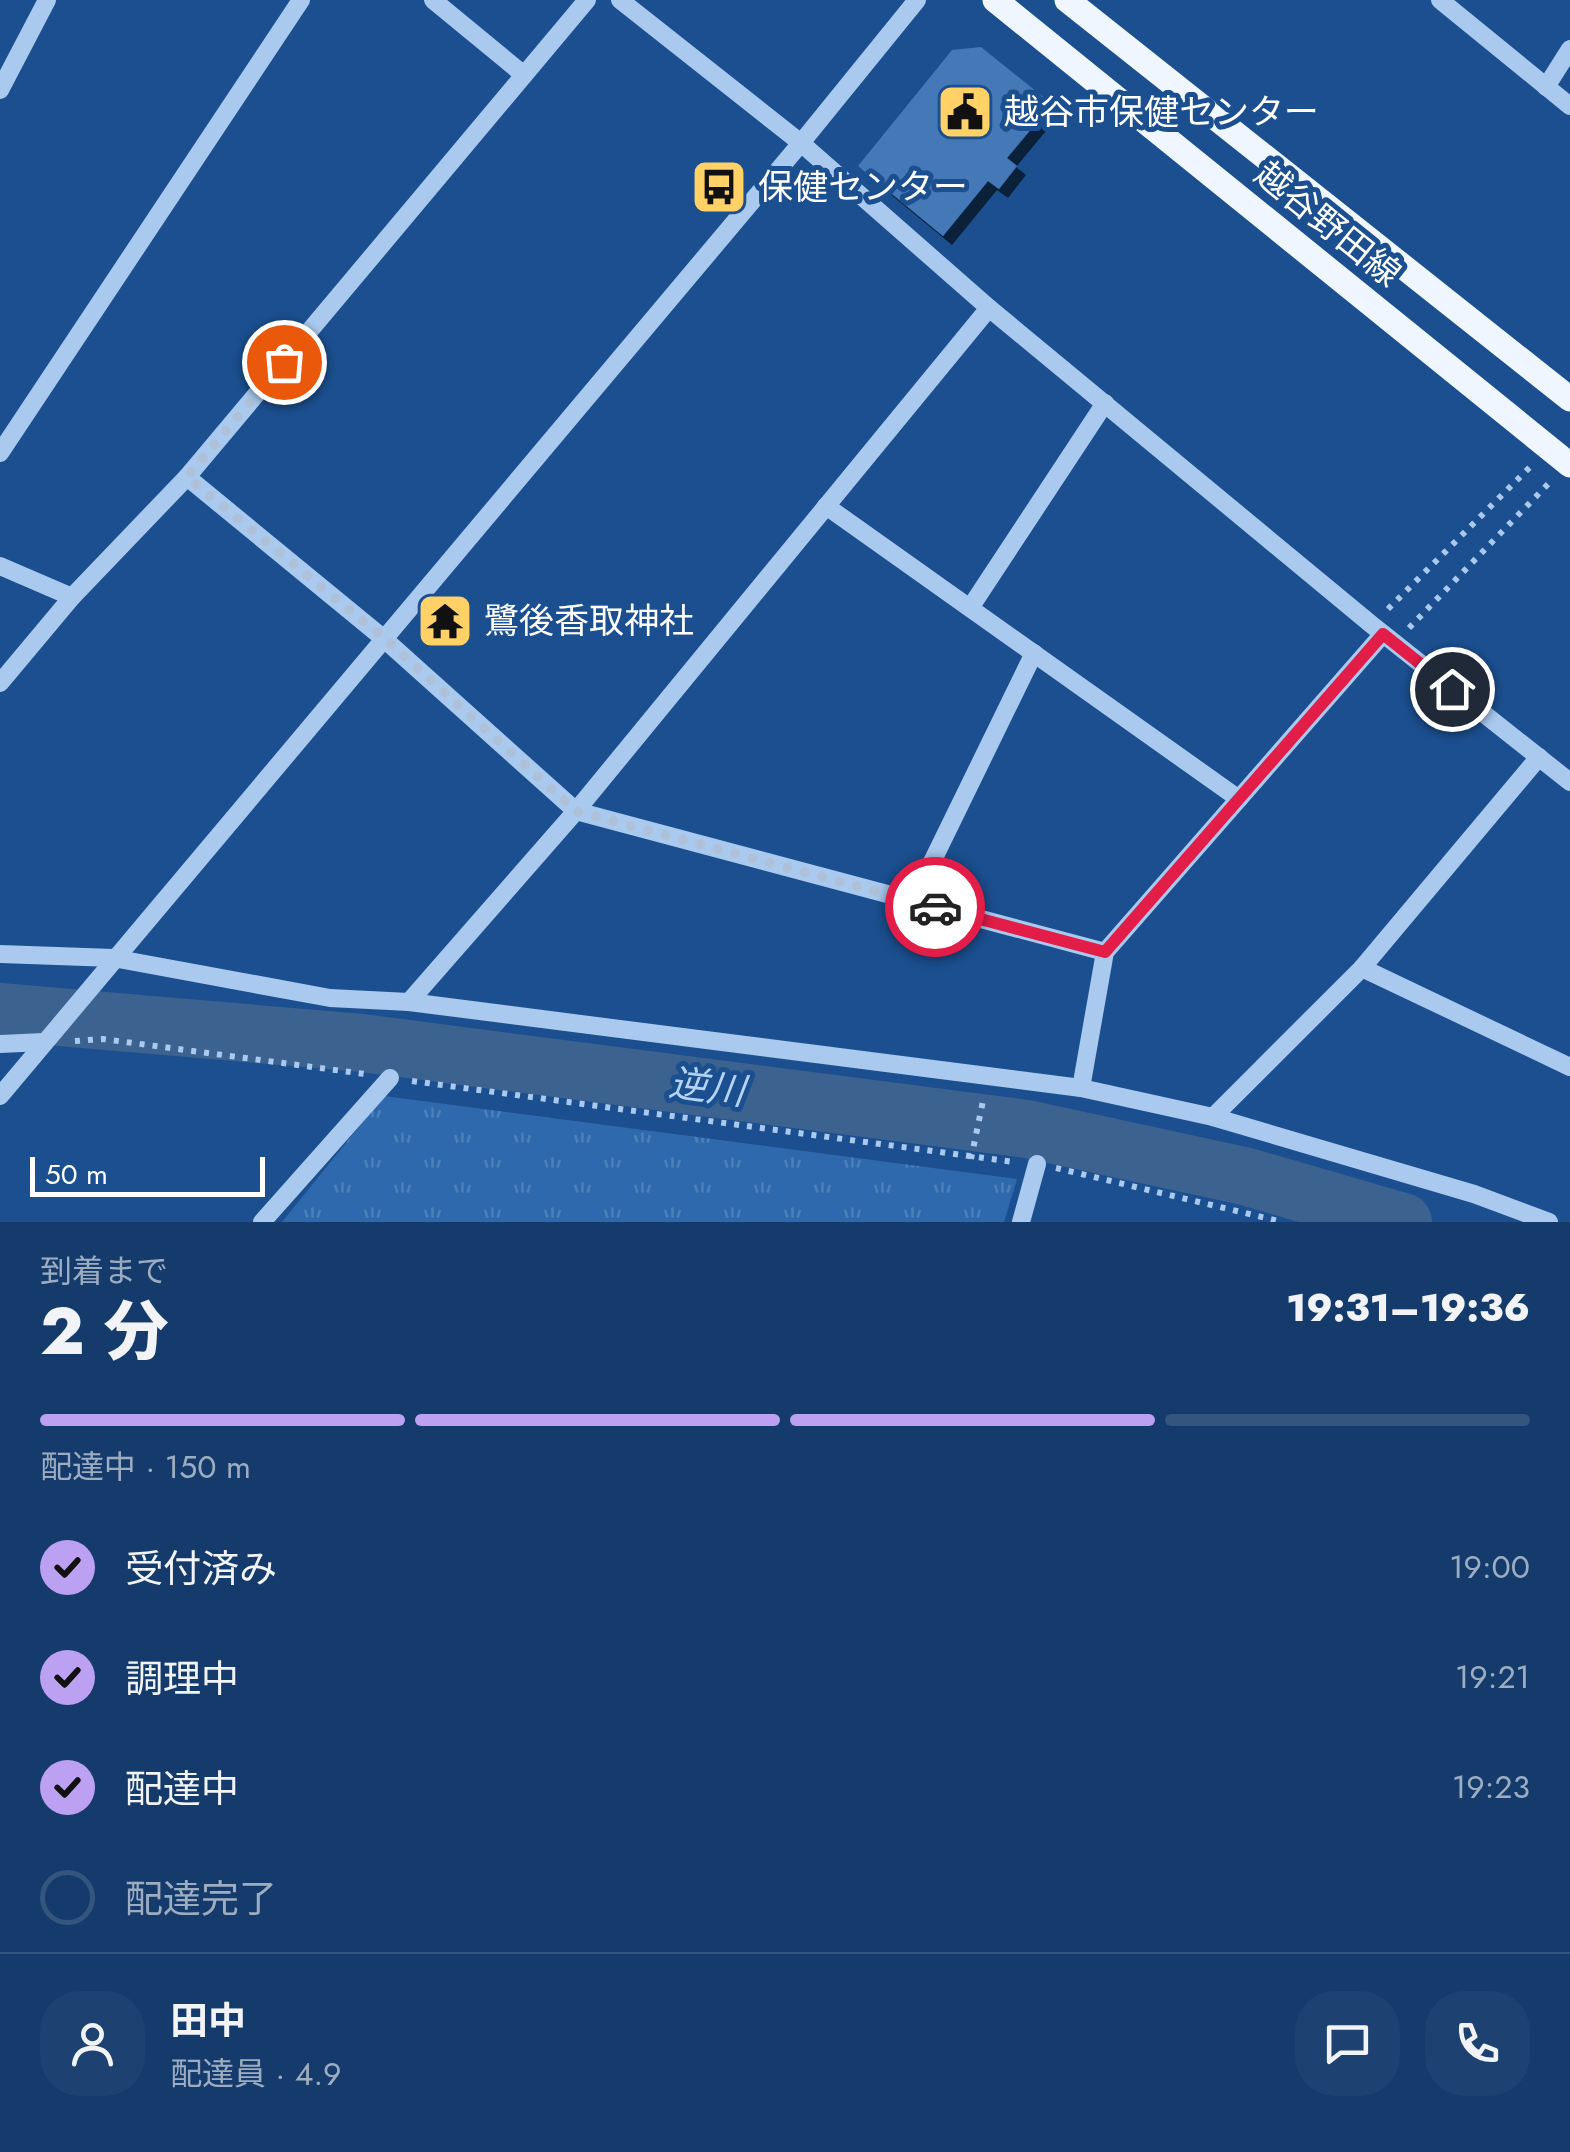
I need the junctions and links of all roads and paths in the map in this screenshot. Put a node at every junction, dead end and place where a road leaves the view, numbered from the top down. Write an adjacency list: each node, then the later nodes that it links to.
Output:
1 (47, 0): 13 (street)
2 (301, 0): 19 (street)
3 (433, 0): 11 (street)
4 (588, 0): 11 (street)
5 (620, 0): 15 (street)
6 (917, 0): 15 (street)
7 (996, 0): 20 (main road, 越谷野田線)
8 (1068, 0): 17 (main road, 越谷野田線)
9 (1440, 0): 12 (street)
10 (1570, 49): 12 (street)
11 (524, 76): 21 (street)
12 (1546, 87): 14 (street)
13 (0, 90)
14 (1570, 106)
15 (801, 143): 16 (street); 27 (street)
16 (989, 308): 18 (street); 22 (street)
17 (1570, 399)
18 (1105, 404): 25 (street); 26 (street)
19 (0, 453)
20 (1562, 458): 26 (path); 26 (path)
21 (187, 477): 24 (street); 27 (street)
22 (826, 506): 25 (street); 33 (street)
23 (0, 566): 24 (street)
24 (72, 597): 29 (street)
25 (970, 608): 28 (street)
26 (1383, 634): 30 (street); 32 (street)
27 (384, 638): 33 (street); 37 (street)
28 (1034, 654): 32 (street); 34 (street)
29 (0, 683)
30 (1539, 757): 31 (street); 38 (street)
31 (1570, 782)
32 (1239, 799): 35 (street)
33 (576, 811): 34 (street); 39 (street)
34 (913, 901): 35 (street)
35 (1105, 952): 44 (street)
36 (0, 954): 37 (street)
37 (110, 963): 39 (street); 40 (street)
38 (1362, 968): 42 (street); 47 (street)
39 (409, 1002): 44 (street)
40 (44, 1042): 41 (street); 43 (path); 45 (street)
41 (0, 1044)
42 (1570, 1067)
43 (390, 1078): 48 (path); 50 (street)
44 (1081, 1088): 47 (street)
45 (0, 1096)
46 (984, 1096): 48 (path)
47 (1213, 1117): 53 (street)
48 (971, 1158): 49 (path)
49 (1037, 1164): 51 (street); 52 (path)
50 (262, 1222)
51 (1021, 1222)
52 (1284, 1222)
53 (1548, 1222)

